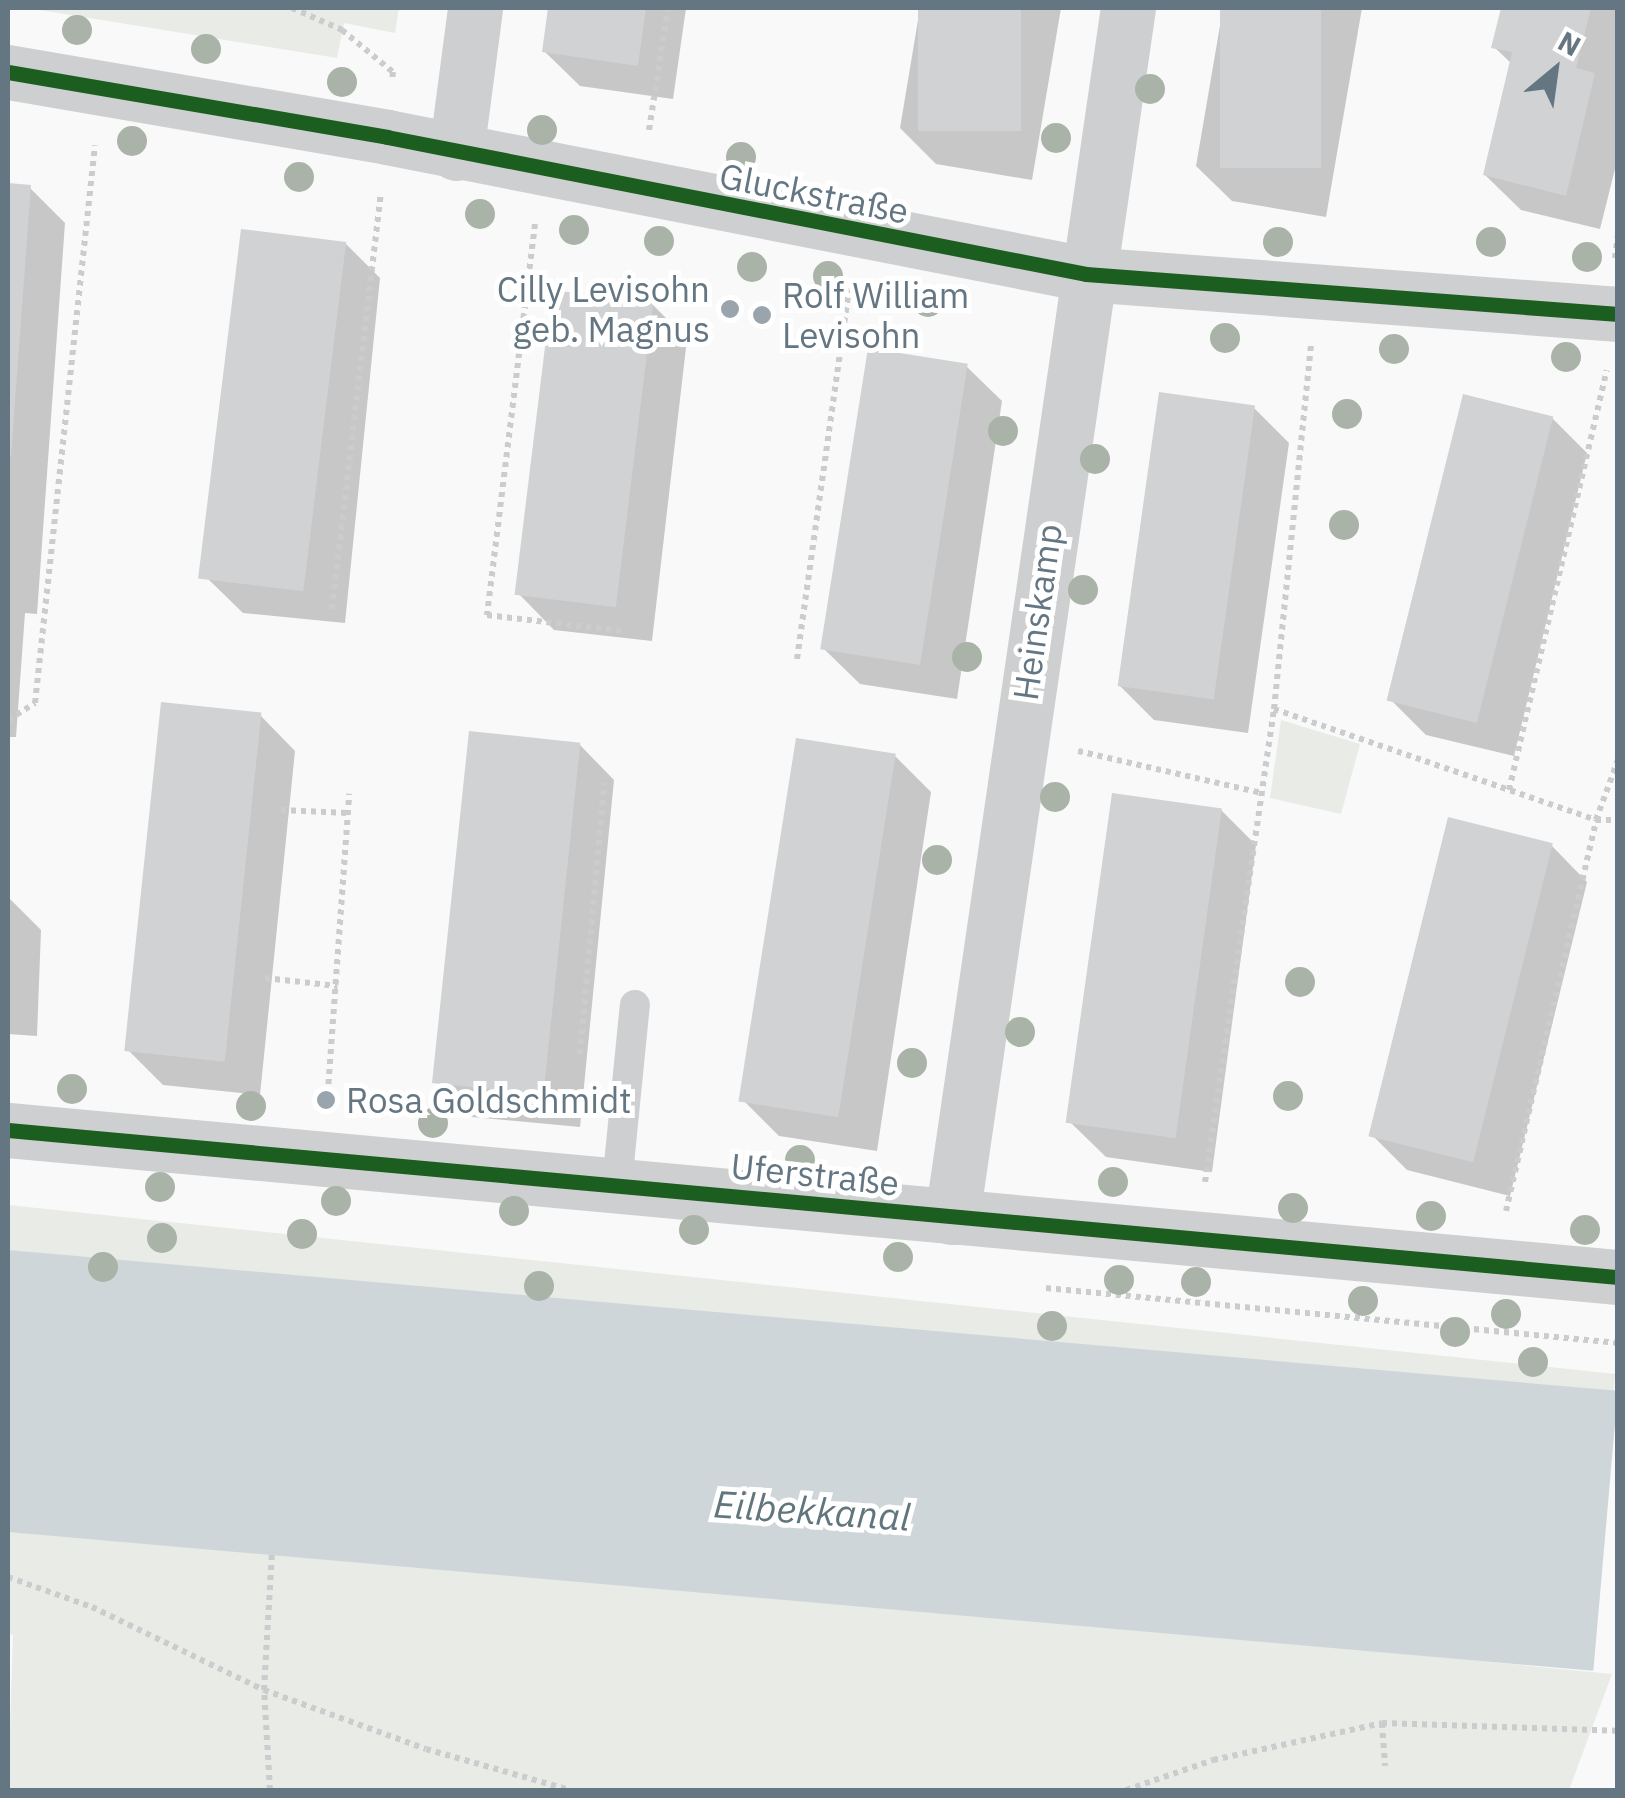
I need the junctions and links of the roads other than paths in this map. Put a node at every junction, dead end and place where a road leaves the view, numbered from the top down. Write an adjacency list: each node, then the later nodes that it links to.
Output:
1 (475, 8): 4 (street)
2 (1128, 8): 5 (street, Heinskamp)
3 (8, 72): 4 (street, Gluckstraße)
4 (456, 153): 5 (street, Gluckstraße)
5 (1086, 274): 6 (street, Gluckstraße); 10 (street, Heinskamp)
6 (1614, 314)
7 (635, 1005): 9 (lane)
8 (8, 1130): 9 (street, Uferstraße)
9 (618, 1184): 10 (street, Uferstraße)
10 (952, 1217): 11 (street, Uferstraße)
11 (1618, 1277)

